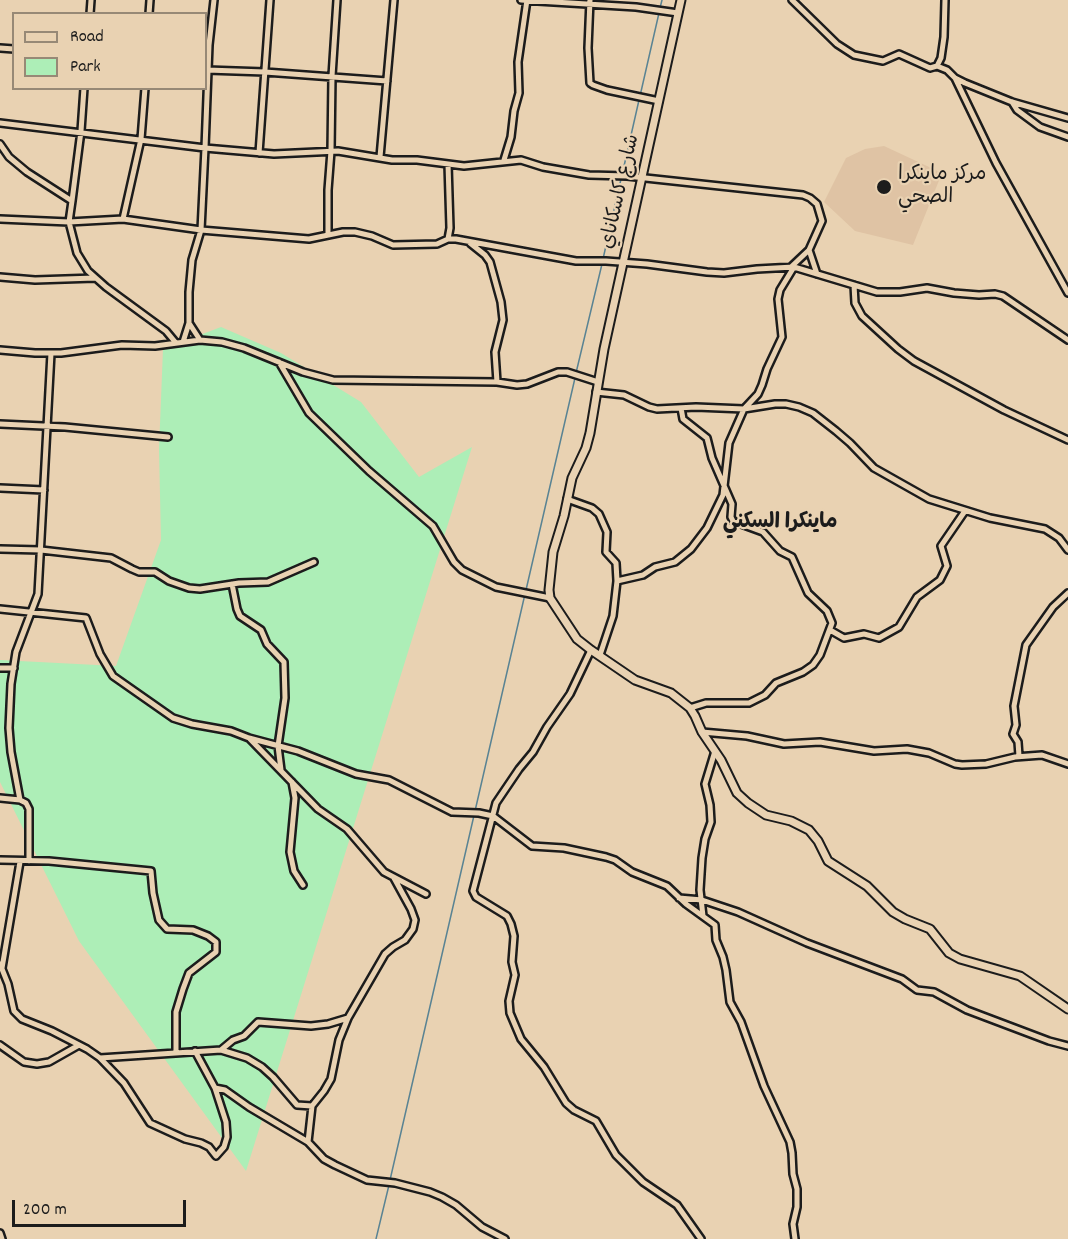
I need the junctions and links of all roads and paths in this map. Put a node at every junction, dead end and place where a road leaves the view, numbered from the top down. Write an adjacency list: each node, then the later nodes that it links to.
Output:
1 (214, 0): 13 (street)
2 (270, 0): 14 (street)
3 (337, 0): 15 (street)
4 (394, 0): 17 (street)
5 (521, 0): 6 (street)
6 (527, 0): 10 (street); 33 (street)
7 (681, 0): 11 (street, شارع كاسكاناي)
8 (792, 0): 12 (street)
9 (945, 0): 12 (street)
10 (590, 2): 11 (street); 21 (street)
11 (678, 13): 21 (street, شارع كاسكاناي)
12 (937, 66): 16 (street)
13 (207, 70): 14 (street)
14 (265, 72): 15 (street); 31 (street)
15 (332, 76): 17 (street); 30 (street)
16 (955, 78): 22 (street); 53 (street)
17 (387, 81): 32 (street)
18 (84, 90): 25 (street)
19 (145, 90): 27 (street)
20 (206, 90): 29 (street)
21 (659, 101): 35 (street, شارع كاسكاناي)
22 (1012, 102): 23 (street); 26 (street)
23 (1068, 117)
24 (0, 123): 25 (street)
25 (81, 131): 27 (street); 36 (street)
26 (1068, 137)
27 (141, 139): 29 (street); 38 (street)
28 (0, 144): 36 (street)
29 (205, 148): 31 (street); 41 (street)
30 (331, 151): 31 (street); 32 (street); 42 (street)
31 (260, 153)
32 (380, 157): 34 (street)
33 (504, 160): 34 (street); 35 (street)
34 (448, 164): 40 (street)
35 (642, 178): 46 (street); 47 (street, شارع كاسكاناي)
36 (72, 201): 39 (street)
37 (0, 219): 39 (street)
38 (123, 219): 39 (street); 41 (street)
39 (69, 222): 51 (street)
40 (450, 228): 43 (street); 44 (street)
41 (201, 230): 42 (street); 54 (street)
42 (328, 235): 44 (street)
43 (456, 239): 44 (street); 45 (street)
44 (447, 240)
45 (468, 241): 47 (street); 62 (street)
46 (809, 250): 48 (street); 49 (street)
47 (623, 264): 48 (street); 63 (street, شارع كاسكاناي)
48 (792, 267): 49 (street); 66 (street)
49 (817, 274): 52 (street)
50 (0, 277): 51 (street)
51 (95, 278): 58 (street)
52 (854, 285): 56 (street); 70 (street)
53 (1068, 293)
54 (189, 322): 55 (street); 57 (street)
55 (200, 340): 57 (street); 61 (street)
56 (1068, 340)
57 (183, 342): 58 (street)
58 (176, 343): 60 (street)
59 (0, 350): 60 (street)
60 (51, 353): 68 (street)
61 (279, 362): 62 (street); 83 (street)
62 (497, 382): 63 (street)
63 (598, 382): 64 (street, شارع كاسكاناي)
64 (596, 392): 65 (street); 74 (street, شارع كاسكاناي)
65 (681, 408): 66 (street); 72 (street)
66 (744, 409): 72 (street); 75 (street)
67 (0, 424): 68 (street)
68 (47, 427): 69 (street); 73 (street)
69 (168, 437)
70 (1068, 440)
71 (0, 488): 73 (street)
72 (724, 488): 80 (street); 86 (street)
73 (44, 490): 77 (street)
74 (567, 499): 80 (street); 83 (street, شارع كاسكاناي)
75 (965, 511): 78 (street); 86 (street)
76 (0, 549): 77 (street)
77 (41, 550): 81 (street); 85 (street)
78 (1068, 550)
79 (314, 562): 81 (street)
80 (617, 581): 88 (street)
81 (232, 584): 94 (street)
82 (1068, 593): 96 (street)
83 (550, 598): 87 (street)
84 (0, 609): 85 (street)
85 (32, 613): 90 (street); 93 (street)
86 (830, 630): 91 (street)
87 (591, 650): 88 (street); 102 (street)
88 (600, 655): 91 (street)
89 (0, 668): 90 (street)
90 (14, 668): 101 (street)
91 (690, 708): 92 (street)
92 (702, 732): 95 (street); 96 (street)
93 (249, 738): 94 (street); 98 (street)
94 (278, 746): 98 (street); 102 (street)
95 (716, 751): 110 (street); 113 (street)
96 (1019, 756): 97 (street)
97 (1068, 765)
98 (281, 770): 99 (street)
99 (291, 781): 106 (street); 107 (street)
100 (0, 798): 101 (street)
101 (20, 800): 104 (street)
102 (493, 816): 109 (street); 128 (street)
103 (0, 860): 105 (street)
104 (29, 861): 105 (street); 120 (street)
105 (20, 862): 112 (street)
106 (394, 878): 108 (street); 114 (street)
107 (303, 885)
108 (426, 894)
109 (679, 898): 110 (street); 111 (street)
110 (702, 900): 111 (street); 117 (street)
111 (703, 916): 129 (street)
112 (1, 966): 116 (street)
113 (1068, 1010)
114 (348, 1018): 118 (street); 123 (street)
115 (0, 1045): 116 (street)
116 (79, 1045): 121 (street)
117 (1068, 1046)
118 (221, 1050): 119 (street); 123 (street)
119 (195, 1051): 120 (street); 122 (street)
120 (176, 1053): 121 (street)
121 (100, 1059): 122 (street)
122 (215, 1088): 124 (street)
123 (312, 1106): 124 (street)
124 (308, 1142): 127 (street)
125 (0, 1233): 126 (street)
126 (2, 1239)
127 (505, 1239)
128 (701, 1239)
129 (795, 1239)

